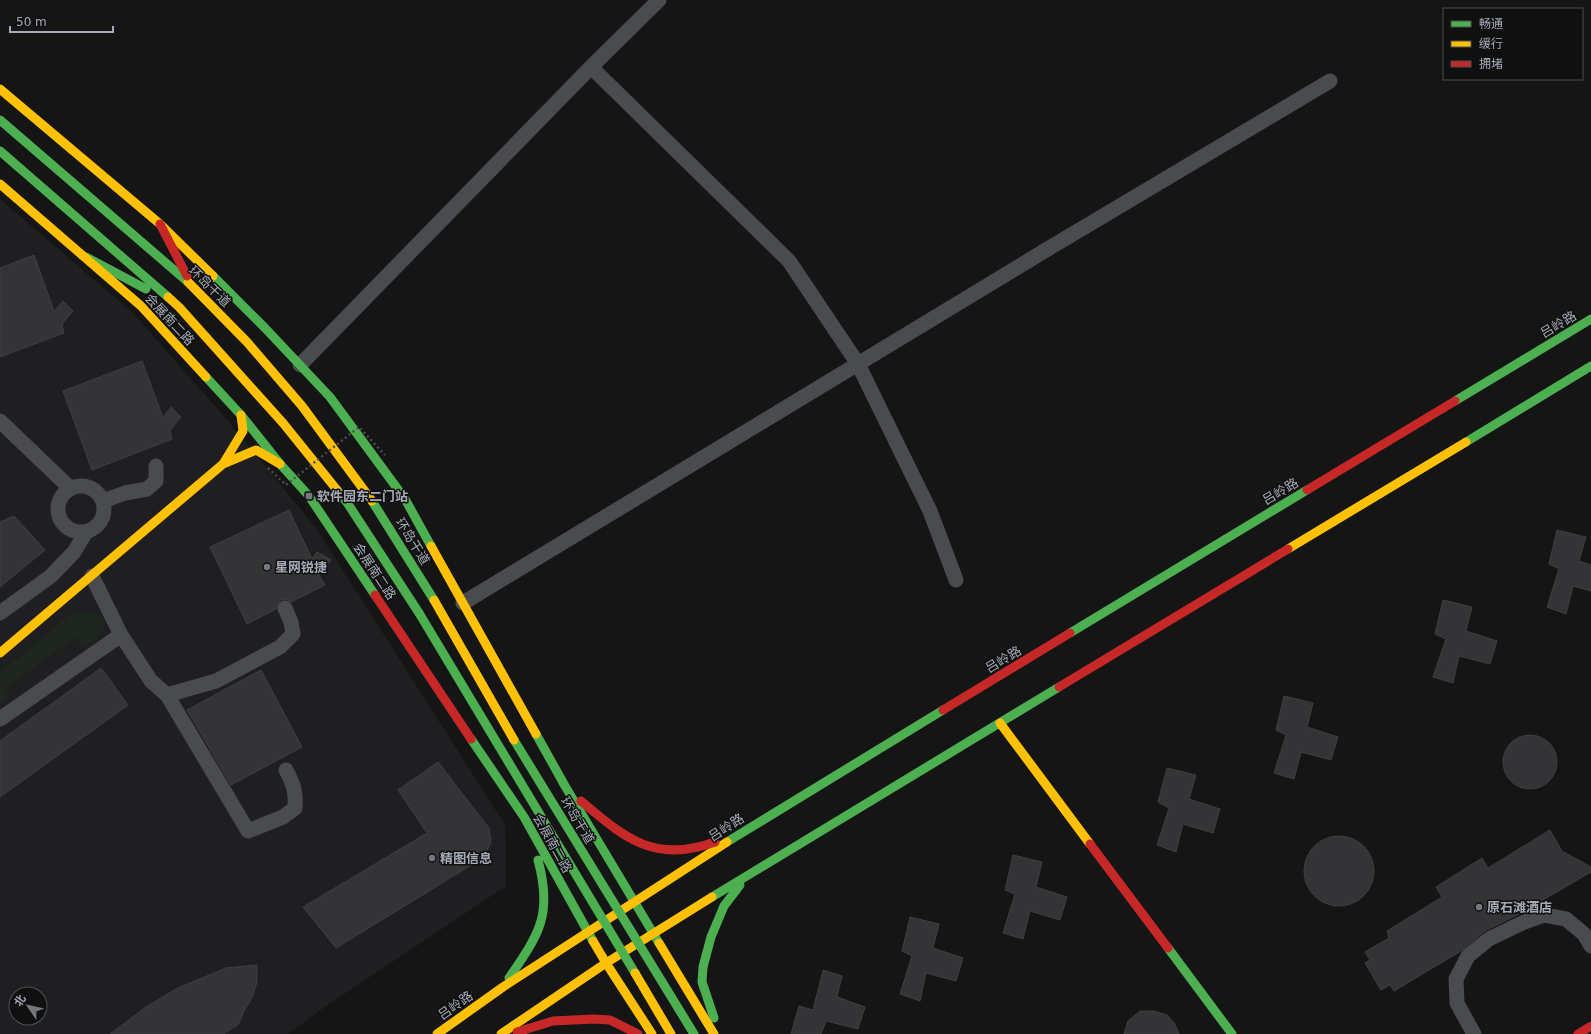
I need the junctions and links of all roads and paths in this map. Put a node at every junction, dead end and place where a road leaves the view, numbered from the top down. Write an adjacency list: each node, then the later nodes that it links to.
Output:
1 (659, 0): 2 (street)
2 (591, 67): 13 (street); 14 (street)
3 (1330, 81): 13 (street)
4 (0, 89): 8 (main road)
5 (0, 120): 10 (main road, 环岛干道)
6 (0, 150): 11 (main road)
7 (0, 184): 9 (main road, 会展南二路)
8 (160, 224): 10 (main road); 14 (main road)
9 (86, 257): 11 (main road); 16 (main road, 会展南二路)
10 (192, 286): 54 (main road, 环岛干道, bridge)
11 (179, 307): 53 (main road, bridge)
12 (1591, 319): 39 (main road, 吕岭路)
13 (858, 364): 27 (street); 28 (street)
14 (300, 365): 28 (main road)
15 (1591, 366): 35 (main road)
16 (241, 416): 19 (main road); 20 (main road, 会展南二路)
17 (0, 421): 23 (street)
18 (385, 455): 22 (path, bridge)
19 (223, 464): 20 (main road); 26 (main road)
20 (281, 465): 38 (main road, 会展南二路)
21 (156, 466): 24 (street)
22 (268, 468)
23 (70, 488): 24 (street); 25 (street)
24 (104, 501): 25 (street)
25 (86, 532): 30 (street)
26 (92, 576): 31 (street); 32 (main road)
27 (956, 580)
28 (463, 603): 37 (main road)
29 (285, 608): 33 (street)
30 (0, 613)
31 (121, 635): 33 (street); 34 (street)
32 (0, 652)
33 (167, 695): 36 (street)
34 (0, 719)
35 (1000, 723): 40 (main road); 57 (main road)
36 (286, 770)
37 (564, 786): 38 (main road); 39 (main road); 41 (main road)
38 (524, 817): 42 (main road, 会展南二路); 46 (main road)
39 (754, 824): 41 (main road, 吕岭路)
40 (746, 876): 43 (main road); 56 (main road)
41 (634, 901): 42 (main road, 吕岭路); 43 (main road)
42 (587, 931): 45 (main road, 会展南二路); 46 (main road, 吕岭路)
43 (653, 933): 45 (main road); 55 (main road)
44 (1591, 946): 58 (street)
45 (606, 963): 49 (main road); 52 (main road, 会展南二路)
46 (503, 987): 48 (main road, 吕岭路)
47 (1591, 1026): 59 (main road)
48 (437, 1034)
49 (501, 1034)
50 (510, 1034): 51 (main road)
51 (638, 1034)
52 (652, 1034)
53 (671, 1034)
54 (694, 1034)
55 (714, 1034)
56 (719, 1034)
57 (1232, 1034)
58 (1474, 1034)
59 (1578, 1034)

